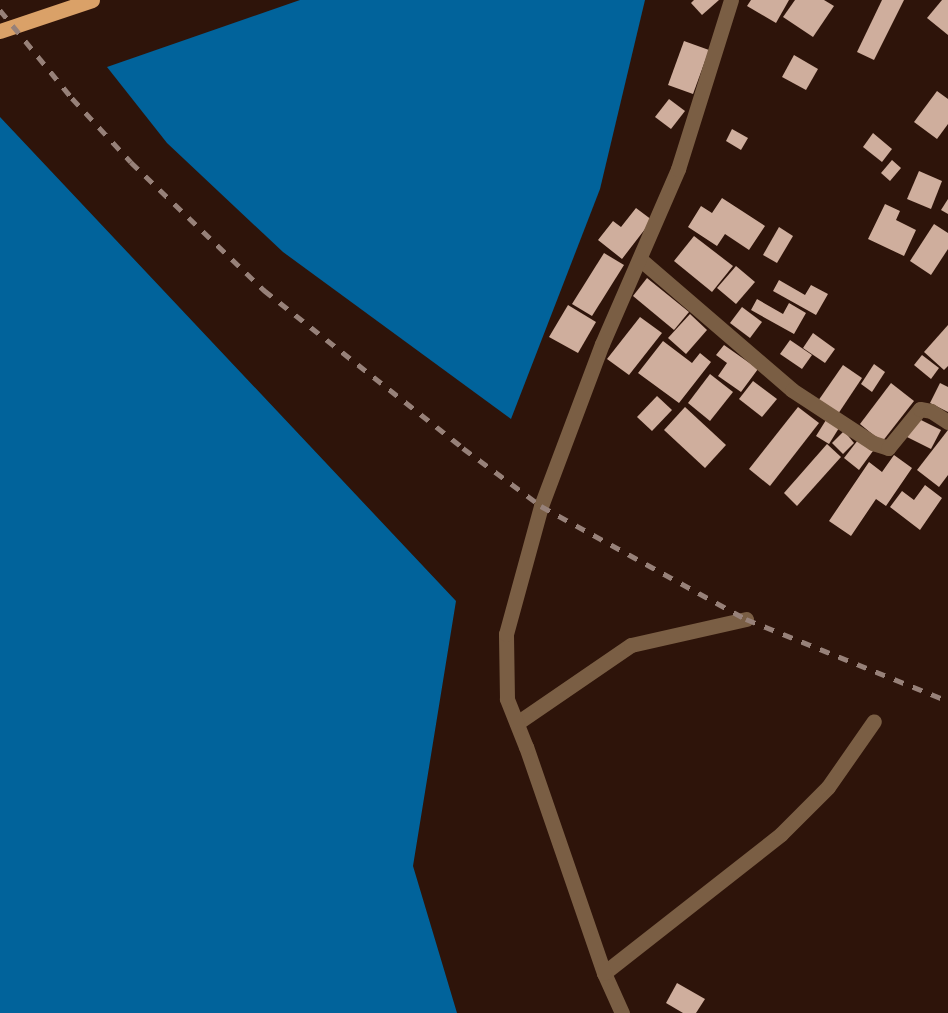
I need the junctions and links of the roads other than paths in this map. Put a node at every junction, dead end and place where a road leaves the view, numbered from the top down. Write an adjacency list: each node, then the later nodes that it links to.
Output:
1 (92, 0): 3 (main road)
2 (731, 0): 4 (street)
3 (0, 31)
4 (641, 260): 5 (street); 8 (street)
5 (948, 422)
6 (746, 619): 8 (street)
7 (874, 721): 9 (street)
8 (517, 723): 9 (street)
9 (604, 973): 10 (street)
10 (622, 1013)

